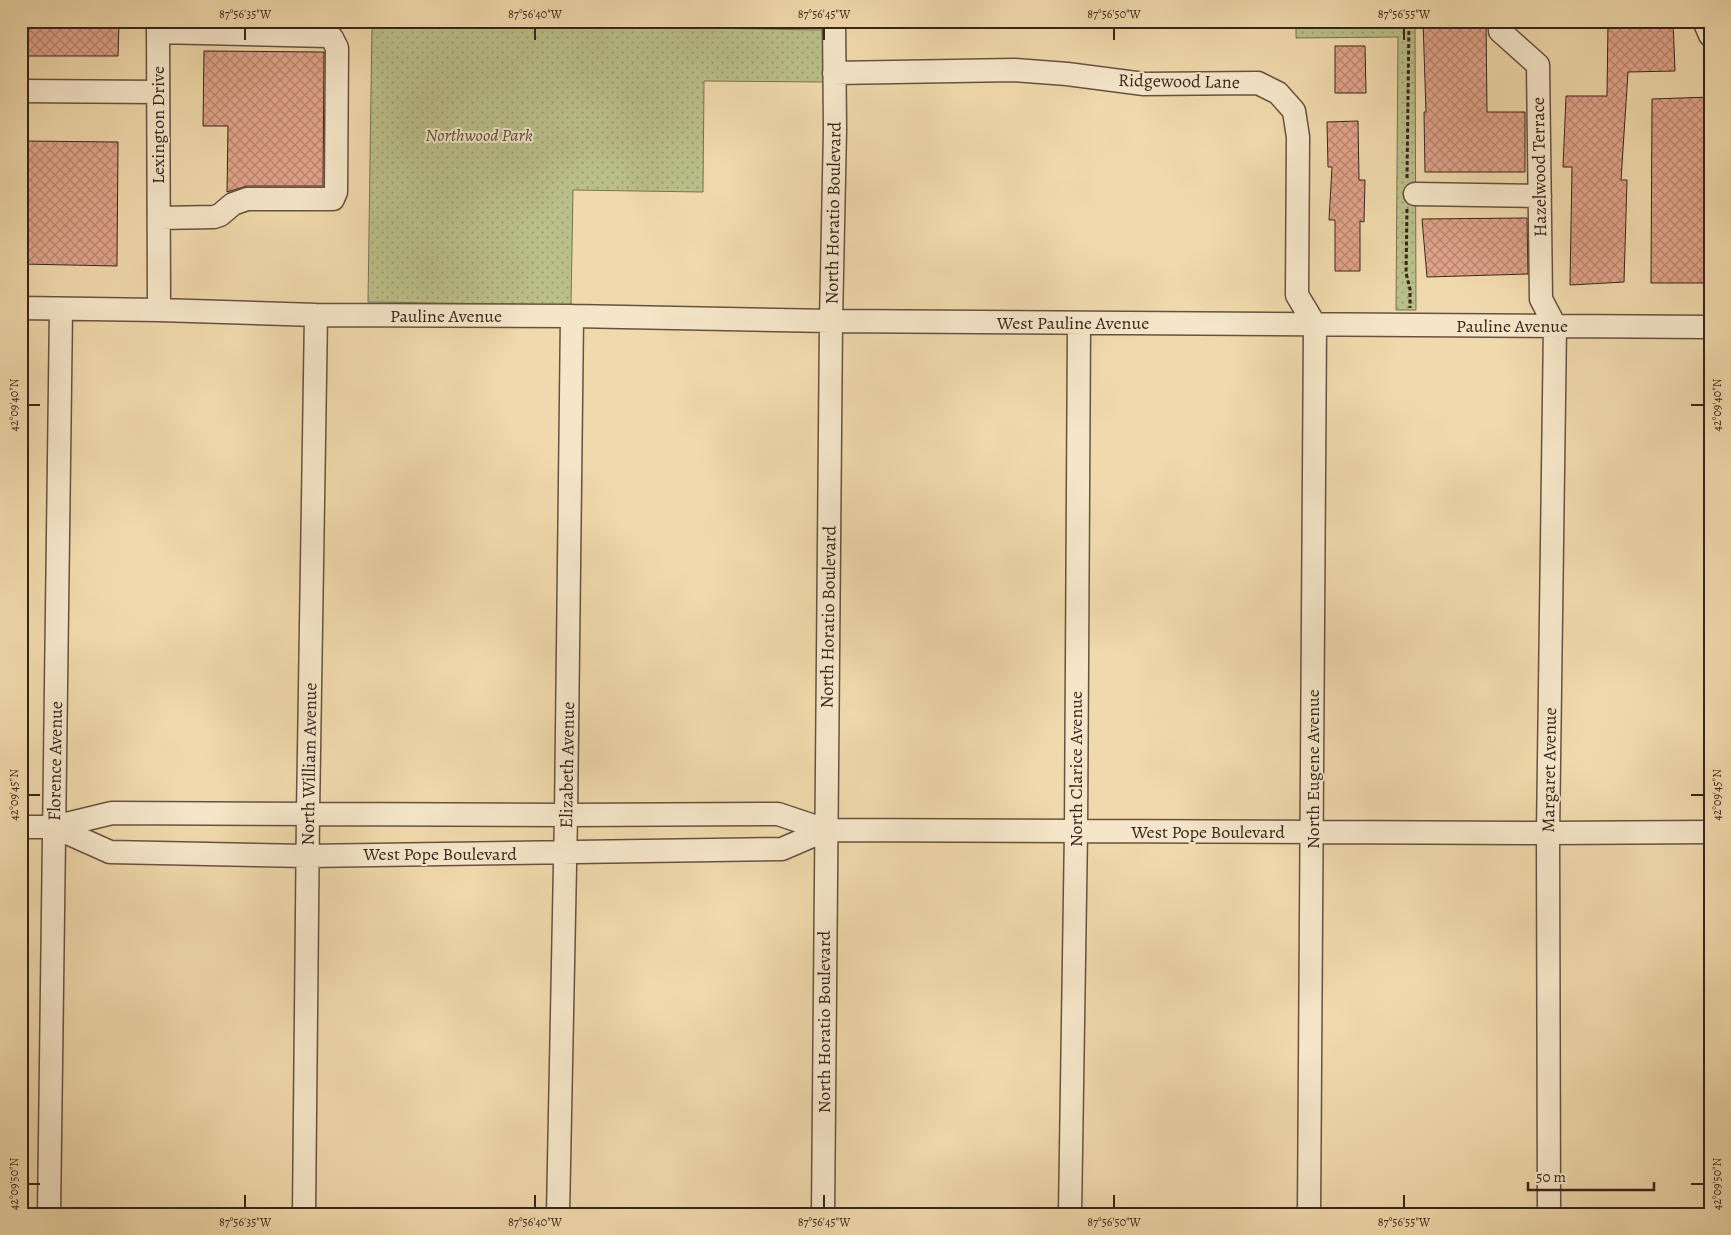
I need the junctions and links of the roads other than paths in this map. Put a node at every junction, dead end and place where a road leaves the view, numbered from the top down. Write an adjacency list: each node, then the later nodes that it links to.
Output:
1 (834, 21): 6 (street, North Horatio Boulevard)
2 (1500, 21): 10 (street, Hazelwood Terrace)
3 (1704, 21): 5 (street)
4 (158, 26): 8 (street, Lexington Drive); 11 (street)
5 (1710, 35)
6 (834, 73): 17 (street, North Horatio Boulevard); 19 (street, Ridgewood Lane)
7 (21, 91): 8 (street)
8 (158, 92): 11 (street, Lexington Drive)
9 (1410, 195): 10 (street)
10 (1540, 196): 20 (street, Hazelwood Terrace)
11 (158, 223): 14 (street, Lexington Drive)
12 (21, 308): 13 (street)
13 (61, 309): 14 (street, Pauline Avenue); 25 (street, Florence Avenue)
14 (159, 310): 15 (street, Pauline Avenue)
15 (316, 315): 16 (street, Pauline Avenue); 22 (street, North William Avenue)
16 (572, 316): 17 (street, Pauline Avenue); 23 (street, Elizabeth Avenue)
17 (831, 321): 18 (street, West Pauline Avenue); 26 (street, North Horatio Boulevard)
18 (1079, 323): 19 (street, West Pauline Avenue); 27 (street, North Clarice Avenue)
19 (1315, 324): 20 (street, Pauline Avenue); 29 (street, North Eugene Avenue)
20 (1555, 326): 21 (street, Pauline Avenue); 30 (street, Margaret Avenue)
21 (1710, 327)
22 (308, 813): 23 (street, West Pope Boulevard); 25 (street, West Pope Boulevard); 32 (street, North William Avenue)
23 (566, 815): 26 (street, West Pope Boulevard); 31 (street, Elizabeth Avenue)
24 (21, 827): 25 (street, West Pope Boulevard)
25 (54, 827): 32 (street, West Pope Boulevard); 33 (street, Florence Avenue)
26 (826, 830): 27 (street, West Pope Boulevard); 31 (street, West Pope Boulevard); 36 (street, North Horatio Boulevard)
27 (1076, 832): 29 (street, West Pope Boulevard); 37 (street, North Clarice Avenue)
28 (1710, 832): 30 (street, West Pope Boulevard)
29 (1312, 833): 30 (street, West Pope Boulevard); 38 (street, North Eugene Avenue)
30 (1548, 833): 39 (street, Margaret Avenue)
31 (566, 853): 32 (street, West Pope Boulevard); 35 (street, Elizabeth Avenue)
32 (307, 856): 34 (street, North William Avenue)
33 (49, 1214)
34 (304, 1214)
35 (558, 1214)
36 (823, 1214)
37 (1070, 1214)
38 (1308, 1214)
39 (1550, 1214)

